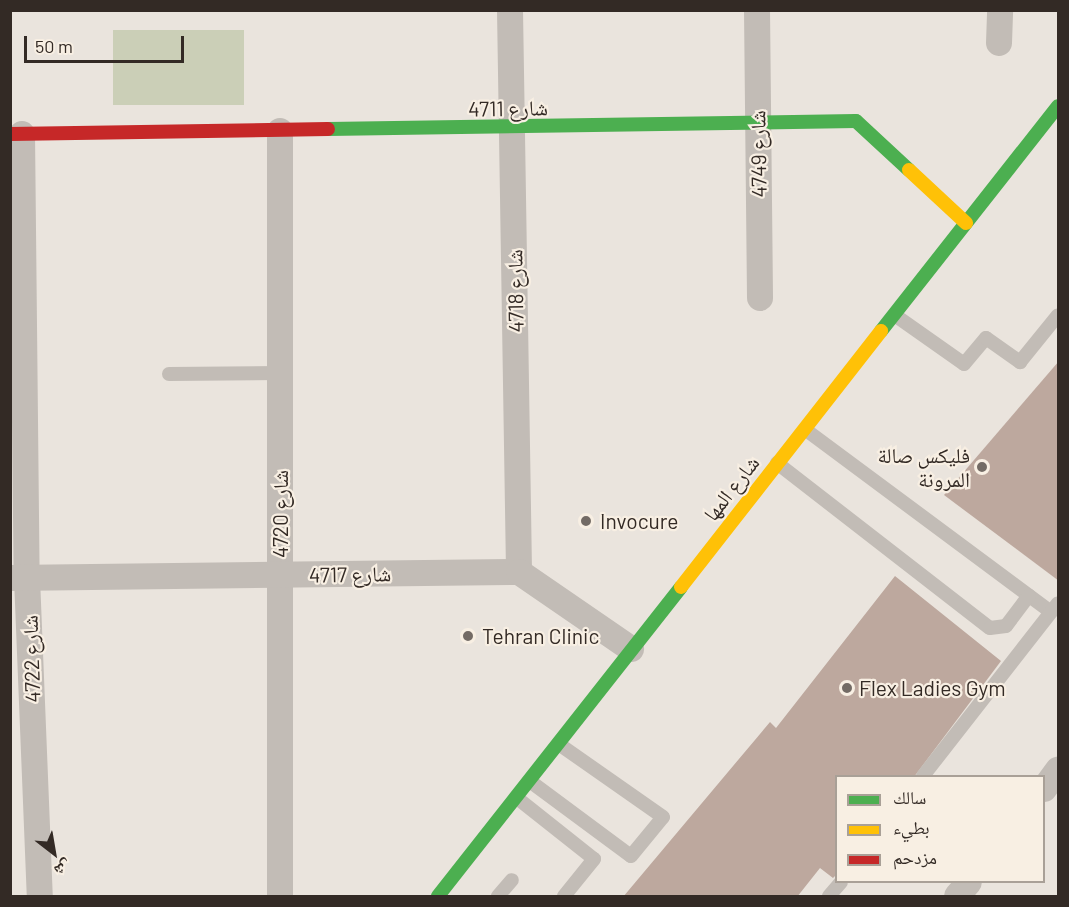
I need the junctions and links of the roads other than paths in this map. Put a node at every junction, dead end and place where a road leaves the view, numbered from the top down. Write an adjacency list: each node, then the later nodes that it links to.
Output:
1 (510, 10): 7 (street, 4718 شارع)
2 (757, 10): 6 (street, 4749 شارع)
3 (1000, 10): 4 (street)
4 (999, 43)
5 (1059, 106): 10 (street, شارع المها)
6 (758, 123): 7 (street, 4711 شارع); 10 (street, 4711 شارع); 11 (street, 4749 شارع)
7 (512, 129): 8 (street, 4711 شارع); 18 (street, 4718 شارع)
8 (280, 131): 9 (street, 4711 شارع); 14 (street, 4720 شارع)
9 (16, 134): 20 (street, شارع 4722)
10 (966, 223): 13 (street, شارع المها)
11 (760, 298)
12 (1059, 315): 13 (lane)
13 (896, 316): 16 (street, شارع المها)
14 (280, 373): 15 (lane); 19 (street, 4720 شارع)
15 (169, 374)
16 (806, 430): 17 (street, شارع المها); 21 (lane)
17 (777, 463): 21 (lane); 23 (street, شارع المها)
18 (519, 572): 19 (street, 4717 شارع); 23 (street)
19 (280, 575): 20 (street, 4717 شارع); 34 (street, 4720 شارع)
20 (19, 578): 33 (street, شارع 4722)
21 (1029, 596): 22 (lane)
22 (1055, 607): 26 (lane)
23 (630, 649): 24 (street, شارع المها)
24 (560, 745): 27 (street, شارع المها); 27 (lane)
25 (1059, 770): 28 (street)
26 (925, 775)
27 (531, 782): 29 (street, شارع المها)
28 (1045, 788)
29 (517, 798): 35 (street, شارع المها); 37 (lane)
30 (512, 880): 36 (lane)
31 (840, 883): 38 (lane)
32 (968, 883): 39 (street)
33 (40, 897)
34 (280, 897)
35 (438, 897)
36 (498, 897)
37 (564, 897)
38 (829, 897)
39 (957, 897)

